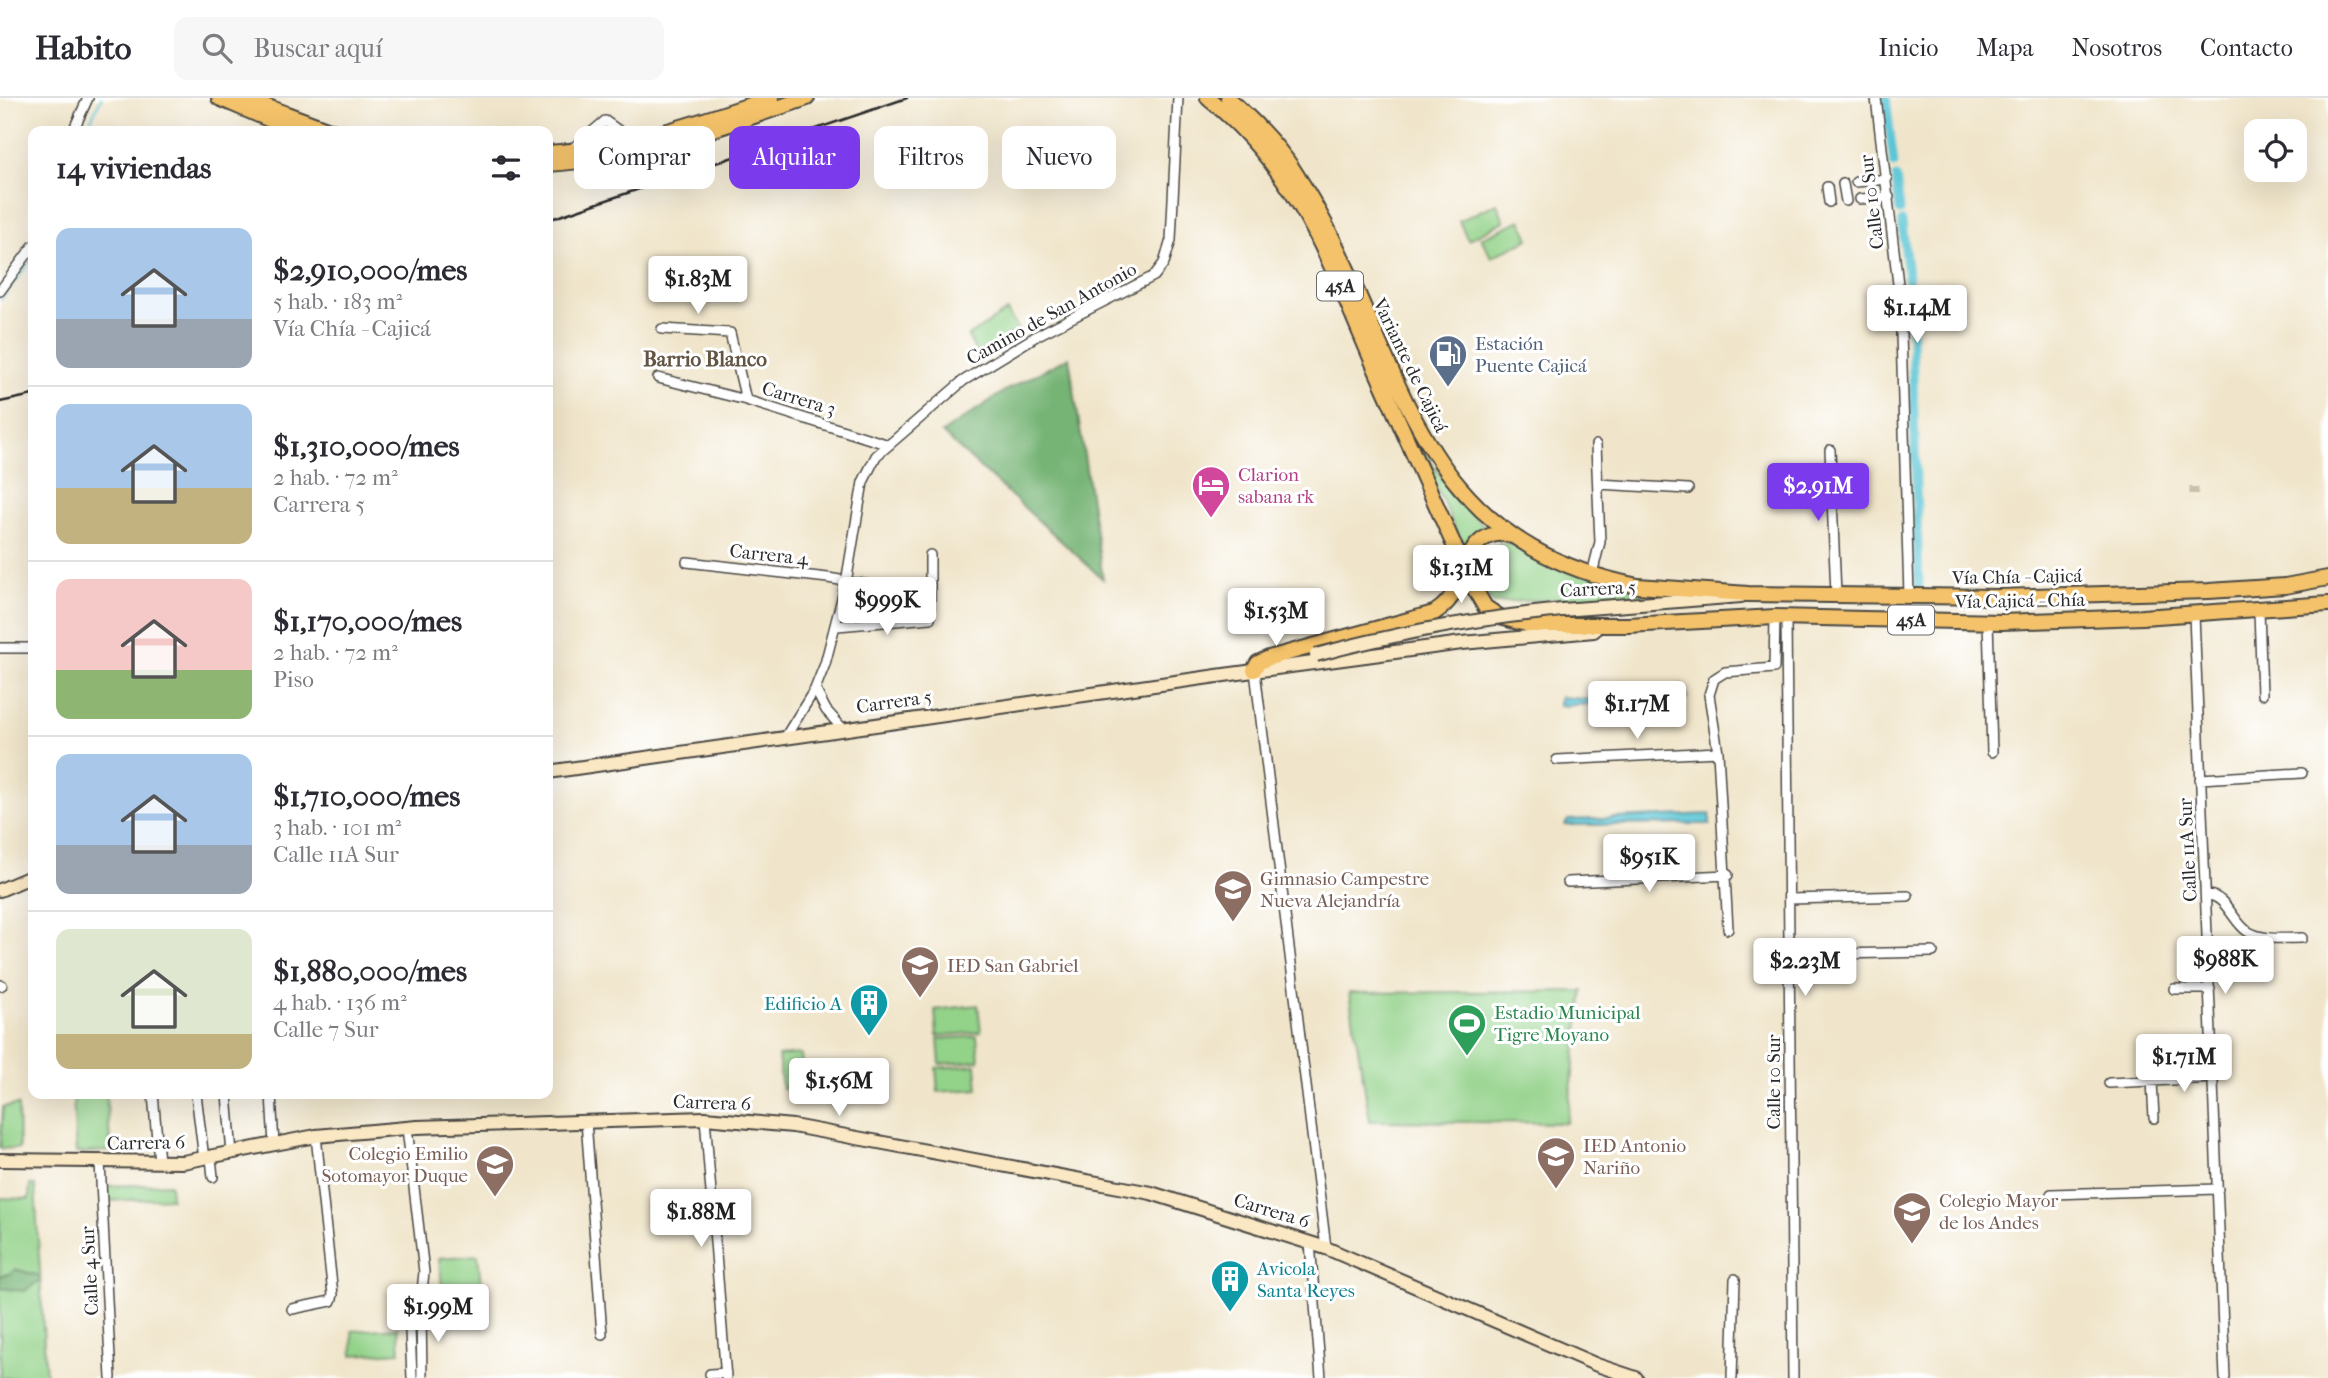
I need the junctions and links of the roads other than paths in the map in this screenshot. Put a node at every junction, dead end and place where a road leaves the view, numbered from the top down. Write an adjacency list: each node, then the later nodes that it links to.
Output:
1 (88, 98): 10 (street)
2 (219, 98): 11 (highway)
3 (244, 98): 12 (highway)
4 (771, 98): 15 (highway)
5 (807, 98): 20 (highway)
6 (1178, 98): 32 (street, Camino de San Antonio)
7 (1208, 98): 37 (highway, Variante de Cajicá / 45A)
8 (1228, 98): 38 (highway, Variante de Cajicá / 45A)
9 (1877, 98): 21 (street, Calle 10 Sur)
10 (75, 126)
11 (284, 126)
12 (319, 126)
13 (595, 126): 14 (street)
14 (615, 126)
15 (684, 126)
16 (574, 146): 18 (street)
17 (574, 150): 18 (highway)
18 (569, 151): 19 (highway)
19 (553, 153)
20 (553, 163)
21 (1887, 179): 24 (street, Calle 10 Sur); 24 (street)
22 (1843, 184): 25 (street)
23 (1827, 187): 26 (street)
24 (1889, 197): 48 (street, Calle 10 Sur)
25 (1846, 201)
26 (1829, 202)
27 (28, 253): 28 (street)
28 (0, 290)
29 (662, 329): 31 (street)
30 (657, 378): 31 (street, Carrera 3)
31 (746, 400): 32 (street, Carrera 3)
32 (889, 445): 44 (street, Camino de San Antonio)
33 (1597, 445): 35 (street)
34 (1830, 450): 47 (street)
35 (1598, 484): 36 (street); 41 (street)
36 (1688, 488)
37 (1434, 500): 43 (highway, Variante de Cajicá / 45A); 58 (highway)
38 (1520, 539): 41 (highway, Variante de Cajicá / 45A); 43 (highway)
39 (930, 555): 55 (street)
40 (687, 562): 44 (street, Carrera 4)
41 (1592, 574): 46 (highway, Variante de Cajicá / 45A)
42 (2328, 578): 48 (highway, Vía Chía - Cajicá / 45A)
43 (1469, 579): 54 (highway, Variante de Cajicá / 45A)
44 (846, 583): 45 (street, Carrera 4); 55 (street, Camino de San Antonio)
45 (892, 589)
46 (1748, 594): 47 (highway, Vía Chía - Cajicá / 45A); 58 (main road, Carrera 5 / 45A, bridge)
47 (1836, 595): 48 (highway, Vía Chía - Cajicá / 45A)
48 (1909, 596)
49 (2328, 604): 50 (highway, Vía Cajicá - Chía / 45A)
50 (2259, 611): 51 (highway, Vía Cajicá - Chía / 45A); 60 (street)
51 (2194, 615): 53 (highway, Vía Cajicá - Chía / 45A); 68 (street, Calle 11A Sur)
52 (1781, 618): 53 (highway, Vía Cajicá - Chía / 45A); 54 (highway, Vía Cajicá - Chía / 45A); 63 (street); 75 (street, Calle 10 Sur)
53 (1988, 622): 64 (street)
54 (1629, 625): 58 (main road, Carrera 5 / 45A)
55 (837, 626): 59 (street, Camino de San Antonio)
56 (0, 648): 57 (street)
57 (28, 648)
58 (1251, 671): 61 (main road, Carrera 5 / 45A); 104 (street)
59 (815, 689): 61 (street); 62 (street, Camino de San Antonio)
60 (2262, 694)
61 (842, 728): 62 (main road, Carrera 5 / 45A)
62 (786, 736): 66 (main road, Carrera 5 / 45A)
63 (1718, 751): 65 (street); 69 (street)
64 (1992, 752)
65 (1557, 760)
66 (553, 771)
67 (2302, 773): 68 (street)
68 (2200, 779): 73 (street, Calle 11A Sur)
69 (1727, 875): 71 (street); 76 (street)
70 (28, 878): 72 (main road)
71 (1569, 883)
72 (0, 890)
73 (2207, 895): 77 (street); 81 (street, Calle 11A Sur)
74 (1908, 896): 75 (street)
75 (1789, 899): 79 (street, Calle 10 Sur)
76 (1728, 929)
77 (2302, 938)
78 (1933, 953): 79 (street)
79 (1790, 955): 117 (street, Calle 10 Sur)
80 (2174, 989): 81 (street)
81 (2210, 989): 82 (street, Calle 11A Sur)
82 (2214, 1078): 83 (street); 101 (street, Calle 11A Sur)
83 (2152, 1081): 84 (street); 90 (street)
84 (2109, 1083)
85 (153, 1099): 99 (street)
86 (197, 1099): 96 (street)
87 (227, 1099): 95 (street)
88 (271, 1099): 94 (street)
89 (705, 1118): 91 (main road, Carrera 6); 103 (main road, Carrera 6); 110 (street)
90 (2154, 1118)
91 (586, 1121): 92 (main road, Carrera 6); 108 (street)
92 (407, 1128): 93 (main road, Carrera 6); 107 (street)
93 (316, 1136): 94 (main road, Carrera 6); 106 (street)
94 (274, 1145): 95 (main road, Carrera 6)
95 (232, 1154): 96 (main road, Carrera 6)
96 (208, 1158): 99 (main road, Carrera 6); 100 (street)
97 (0, 1160): 98 (main road, Carrera 6)
98 (100, 1162): 99 (main road, Carrera 6); 111 (street, Calle 4 Sur)
99 (159, 1162)
100 (213, 1177)
101 (2218, 1189): 102 (street); 118 (street, Calle 11A Sur)
102 (2051, 1194)
103 (1310, 1243): 104 (main road, Carrera 6); 114 (street)
104 (1326, 1248): 115 (main road, Carrera 6)
105 (1735, 1279): 116 (street)
106 (292, 1309)
107 (417, 1334): 112 (street); 113 (street)
108 (602, 1334)
109 (710, 1374): 110 (street)
110 (726, 1375)
111 (111, 1378)
112 (412, 1378)
113 (422, 1378)
114 (1321, 1378)
115 (1636, 1378)
116 (1732, 1378)
117 (1793, 1378)
118 (2225, 1378)

